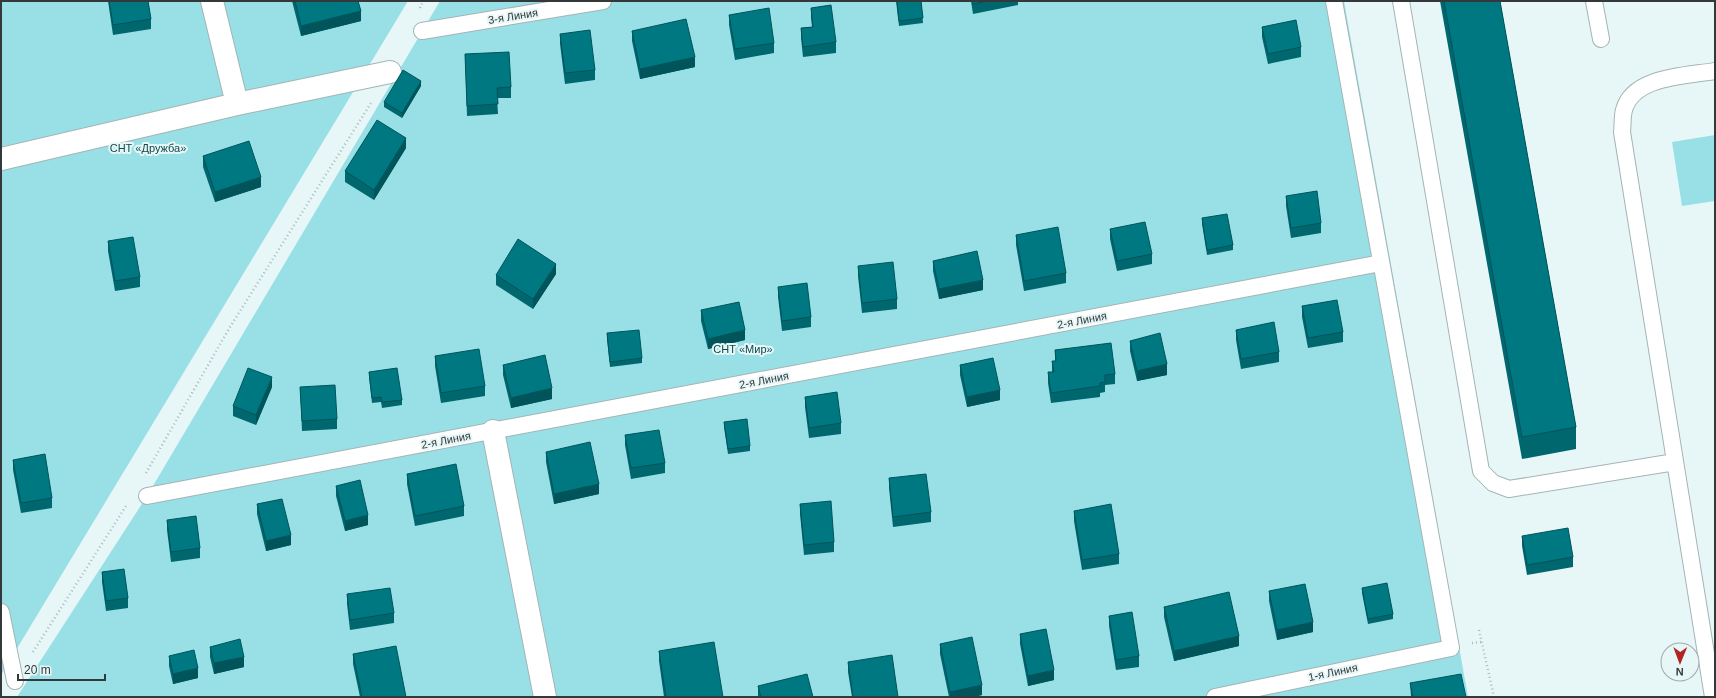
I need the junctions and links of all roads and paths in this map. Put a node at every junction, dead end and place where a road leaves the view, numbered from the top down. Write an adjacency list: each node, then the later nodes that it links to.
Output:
1 (212, 1): 12 (street)
2 (423, 1): 7 (path)
3 (604, 1): 8 (lane, 3-я Линия)
4 (1334, 1): 14 (lane)
5 (1401, 1): 16 (lane)
6 (1594, 1): 9 (lane)
7 (417, 14)
8 (422, 31)
9 (1601, 39)
10 (1715, 71): 16 (lane)
11 (390, 72): 12 (street); 17 (path)
12 (237, 104): 13 (street)
13 (1, 159)
14 (1381, 263): 15 (lane, 2-я Линия); 24 (lane, 1-я Линия)
15 (493, 431): 18 (lane, 2-я Линия); 23 (street)
16 (1675, 462): 26 (lane)
17 (144, 477)
18 (146, 496)
19 (127, 504): 22 (path)
20 (1, 612): 22 (lane)
21 (1479, 630): 25 (path)
22 (15, 681)
23 (545, 697)
24 (1215, 697)
25 (1494, 697)
26 (1713, 697)

